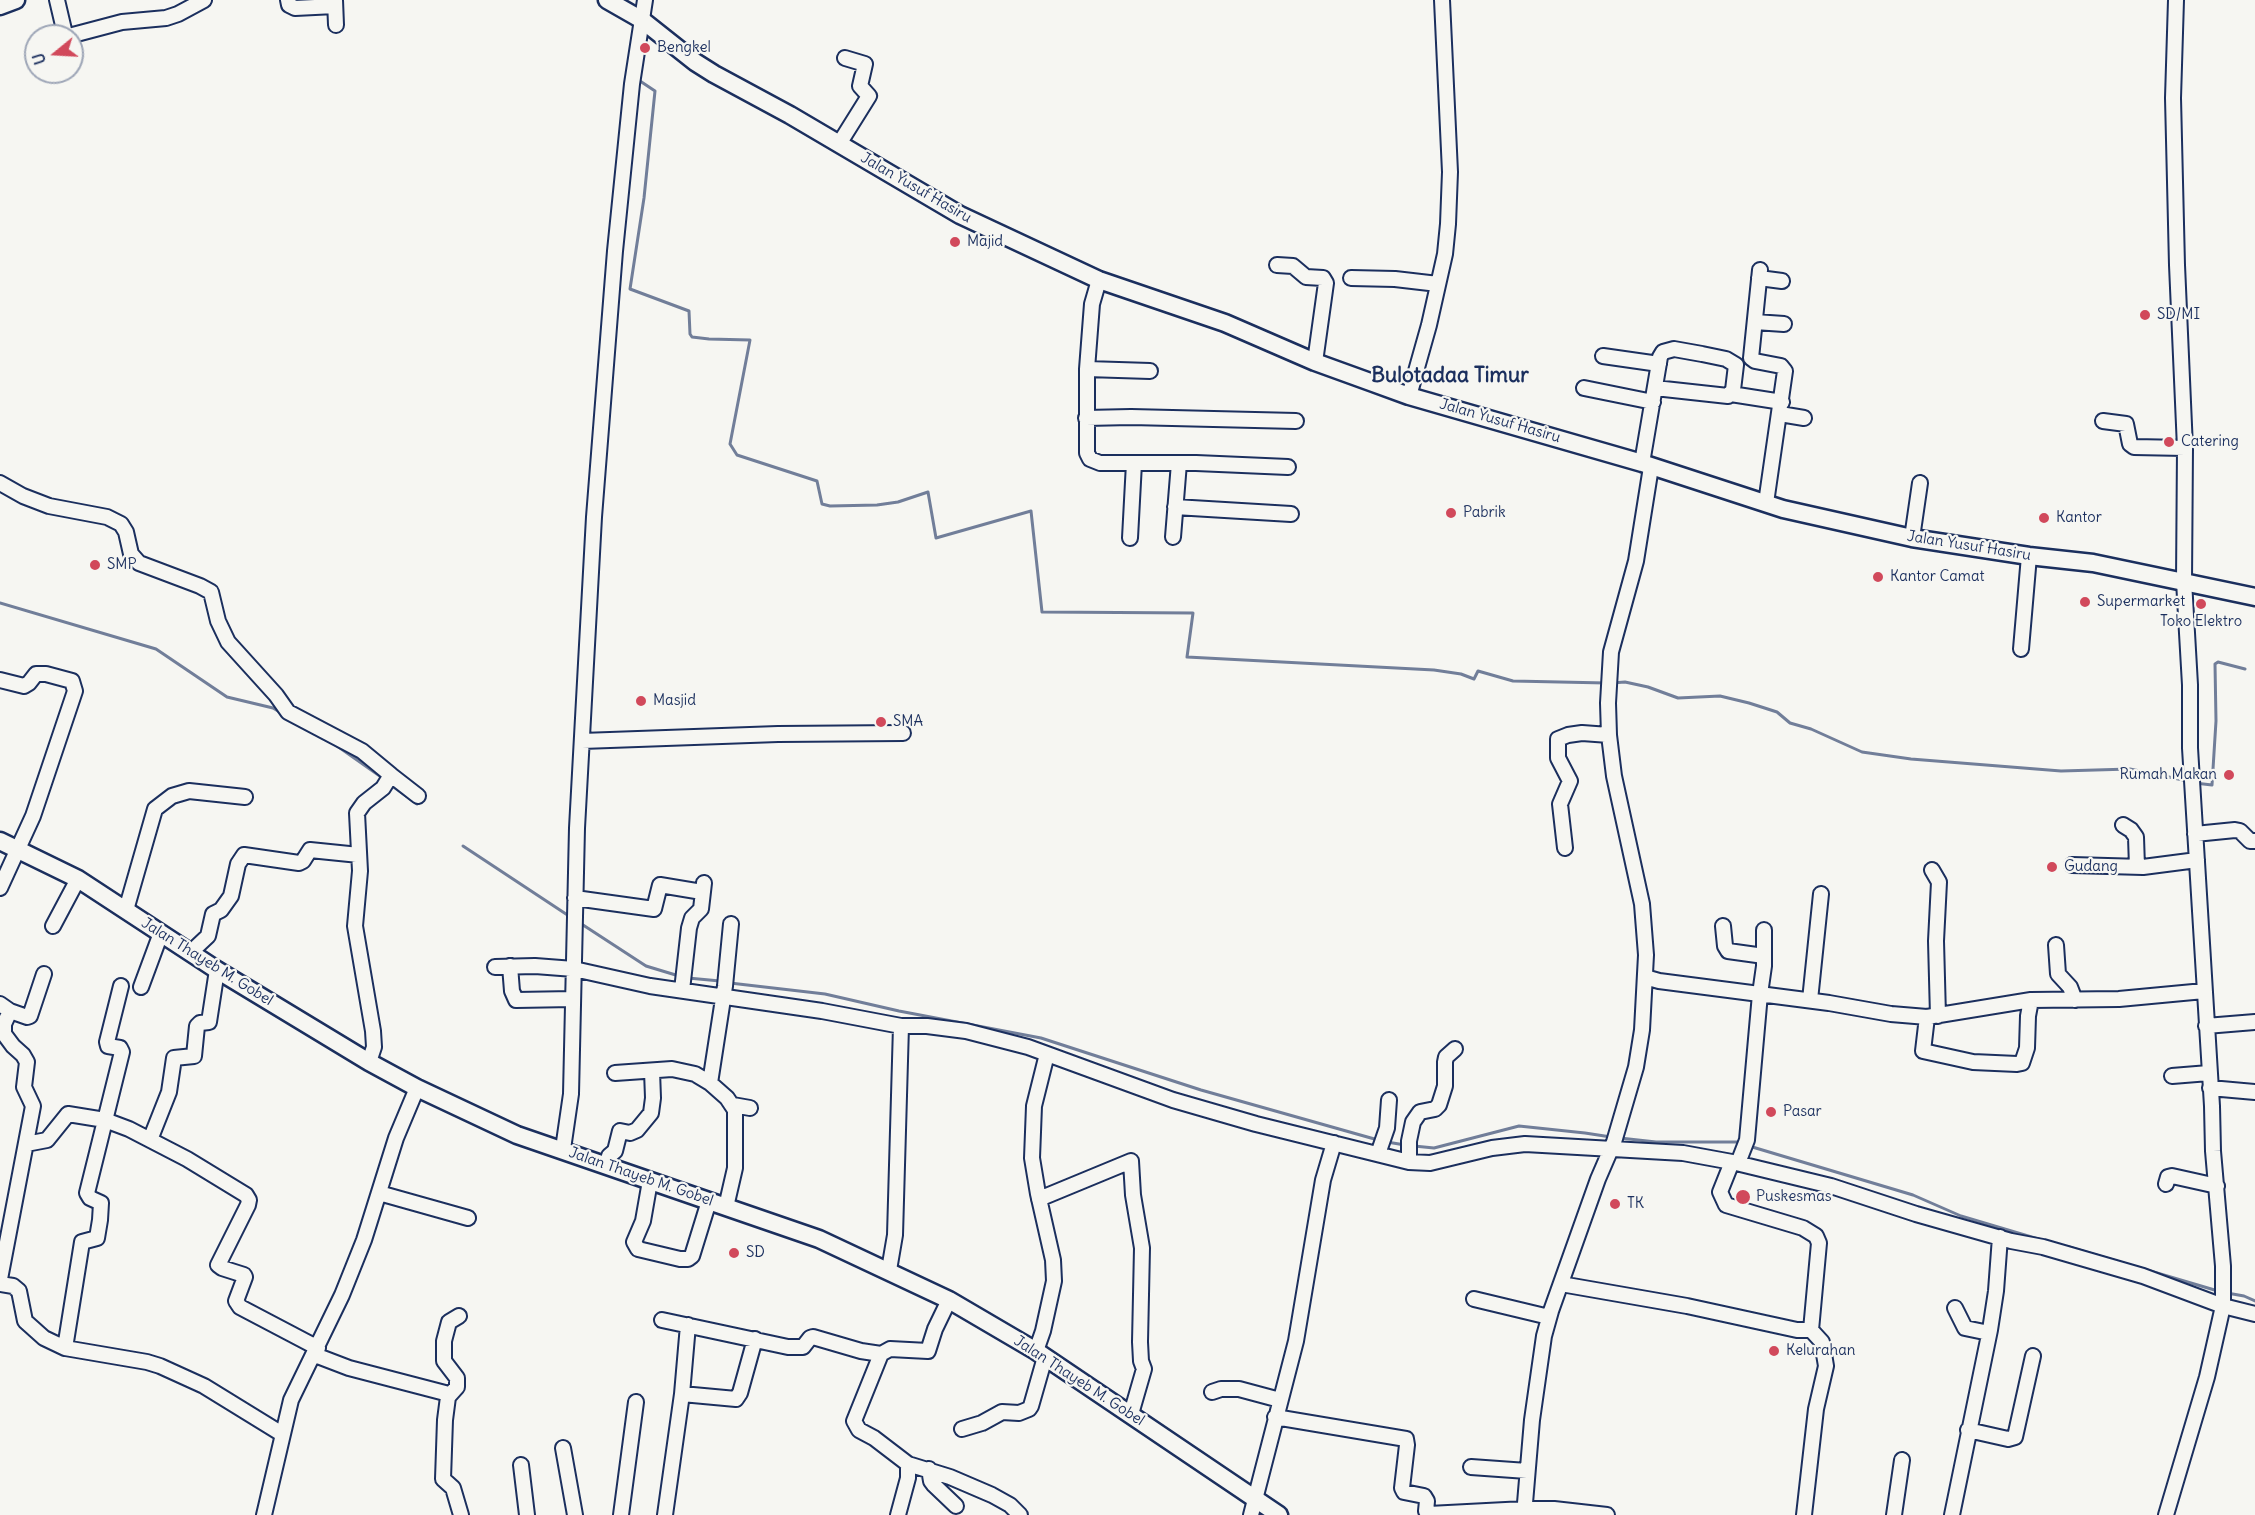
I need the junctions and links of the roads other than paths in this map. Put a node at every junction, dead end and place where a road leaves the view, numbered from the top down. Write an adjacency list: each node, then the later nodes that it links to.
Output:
1 (16, 0): 10 (main road)
2 (57, 0): 3 (street)
3 (204, 0)
4 (288, 0): 9 (street)
5 (607, 0): 11 (main road, Jalan Yusuf Hasiru)
6 (645, 0): 11 (street)
7 (1442, 0): 19 (street)
8 (2176, 0): 37 (street)
9 (335, 3): 12 (street)
10 (0, 6)
11 (642, 20): 14 (main road, Jalan Yusuf Hasiru); 57 (street)
12 (336, 25)
13 (845, 58): 14 (street)
14 (839, 144): 17 (main road, Jalan Yusuf Hasiru)
15 (1277, 265): 23 (street)
16 (1351, 278): 19 (street)
17 (1099, 280): 23 (main road, Jalan Yusuf Hasiru); 25 (street)
18 (1782, 280): 20 (street)
19 (1438, 284): 30 (street)
20 (1755, 322): 21 (street); 32 (street)
21 (1785, 324)
22 (1603, 356): 24 (street)
23 (1316, 362): 30 (main road, Jalan Yusuf Hasiru)
24 (1659, 364): 28 (street); 29 (street)
25 (1087, 369): 26 (street); 33 (street)
26 (1150, 371)
27 (1584, 388): 31 (street)
28 (1655, 388): 29 (street); 31 (street)
29 (1731, 394): 32 (street)
30 (1409, 396): 40 (main road, Jalan Yusuf Hasiru)
31 (1653, 402): 40 (street)
32 (1781, 408): 34 (street); 44 (street)
33 (1086, 418): 35 (street); 38 (street)
34 (1804, 418)
35 (1296, 421)
36 (2103, 421): 37 (street)
37 (2185, 448): 51 (street)
38 (1134, 463): 39 (street); 47 (street)
39 (1179, 463): 41 (street); 45 (street)
40 (1647, 465): 44 (main road, Jalan Yusuf Hasiru); 56 (street)
41 (1287, 467)
42 (0, 483): 58 (street)
43 (1920, 483): 49 (street)
44 (1766, 503): 49 (main road, Jalan Yusuf Hasiru)
45 (1175, 507): 46 (street); 48 (street)
46 (1291, 514)
47 (1130, 537)
48 (1173, 537)
49 (1912, 538): 50 (main road, Jalan Yusuf Hasiru)
50 (2029, 556): 51 (main road, Jalan Yusuf Hasiru); 53 (street)
51 (2184, 581): 52 (main road, Jalan Yusuf Hasiru); 62 (street)
52 (2255, 597)
53 (2021, 649)
54 (0, 680): 66 (street)
55 (903, 733): 57 (street)
56 (1609, 735): 65 (street); 90 (street)
57 (582, 741): 75 (street)
58 (387, 782): 60 (street); 67 (street)
59 (245, 796): 76 (street)
60 (418, 796)
61 (2123, 825): 70 (street)
62 (2195, 834): 64 (street); 68 (street)
63 (0, 841): 66 (main road, Jalan Thayeb M. Gobel)
64 (2255, 841)
65 (1565, 848)
66 (17, 850): 72 (main road, Jalan Thayeb M. Gobel); 73 (street)
67 (359, 855): 83 (street); 108 (street)
68 (2197, 860): 70 (street); 95 (street)
69 (2072, 865): 70 (street)
70 (2137, 867)
71 (1932, 870): 102 (street)
72 (78, 879): 76 (main road, Jalan Thayeb M. Gobel); 78 (street)
73 (0, 888)
74 (1821, 894): 98 (street)
75 (576, 898): 87 (street); 91 (street)
76 (126, 910): 81 (main road, Jalan Thayeb M. Gobel)
77 (731, 924): 93 (street)
78 (53, 926)
79 (1723, 926): 84 (street)
80 (1764, 930): 84 (street)
81 (161, 933): 83 (main road, Jalan Thayeb M. Gobel); 94 (street)
82 (2056, 945): 100 (street)
83 (190, 952): 88 (main road, Jalan Thayeb M. Gobel)
84 (1764, 956): 96 (street)
85 (510, 966): 86 (street); 87 (street); 97 (street)
86 (495, 967)
87 (574, 969): 91 (street); 97 (street)
88 (217, 970): 108 (main road, Jalan Thayeb M. Gobel); 121 (street)
89 (44, 974): 101 (street)
90 (1645, 977): 96 (street); 122 (street)
91 (683, 981): 93 (street)
92 (121, 986): 120 (street)
93 (725, 986): 104 (street); 113 (street)
94 (141, 987)
95 (2204, 992): 100 (street); 105 (street)
96 (1760, 994): 98 (street); 128 (street)
97 (573, 999): 126 (street)
98 (1810, 1000): 102 (street)
99 (2031, 1000): 100 (street); 102 (street); 102 (street)
100 (2075, 1000)
101 (5, 1007): 124 (street)
102 (1932, 1016)
103 (2255, 1022): 105 (street)
104 (901, 1026): 107 (street); 139 (street)
105 (2206, 1026): 111 (street)
106 (1455, 1049): 127 (street)
107 (1047, 1054): 123 (street); 134 (street)
108 (369, 1062): 114 (main road, Jalan Thayeb M. Gobel)
109 (652, 1071): 110 (street); 113 (street); 129 (street)
110 (615, 1073)
111 (2209, 1073): 112 (street); 115 (street)
112 (2172, 1076)
113 (710, 1083): 118 (street)
114 (417, 1088): 126 (main road, Jalan Thayeb M. Gobel); 133 (street)
115 (2210, 1088): 116 (street); 132 (street)
116 (2255, 1092)
117 (1389, 1100): 125 (street)
118 (733, 1105): 119 (street); 136 (street)
119 (750, 1108)
120 (105, 1120): 121 (street); 124 (street); 155 (street)
121 (150, 1140): 156 (street)
122 (1614, 1141): 127 (street); 128 (street); 142 (street)
123 (1334, 1143): 125 (street); 163 (street)
124 (26, 1144): 140 (street)
125 (1381, 1146): 127 (street)
126 (563, 1149): 129 (main road, Jalan Thayeb M. Gobel)
127 (1409, 1162)
128 (1735, 1163): 138 (street); 152 (street)
129 (607, 1165): 130 (main road, Jalan Thayeb M. Gobel)
130 (650, 1181): 135 (main road, Jalan Thayeb M. Gobel); 135 (street)
131 (2166, 1184): 132 (street)
132 (2217, 1185): 143 (street)
133 (379, 1193): 137 (street); 156 (street)
134 (1039, 1199): 158 (street); 165 (street)
135 (709, 1201): 136 (main road, Jalan Thayeb M. Gobel)
136 (726, 1207): 139 (main road, Jalan Thayeb M. Gobel)
137 (468, 1218)
138 (2000, 1237): 143 (street); 153 (street)
139 (889, 1270): 145 (main road, Jalan Thayeb M. Gobel)
140 (0, 1279)
141 (0, 1284): 155 (street)
142 (1561, 1284): 149 (street); 152 (street)
143 (2223, 1297): 147 (street); 194 (street)
144 (1474, 1299): 149 (street)
145 (949, 1300): 157 (street); 158 (main road, Jalan Thayeb M. Gobel)
146 (1955, 1308): 153 (street)
147 (2255, 1314)
148 (459, 1316): 162 (street)
149 (1549, 1317): 176 (street)
150 (662, 1320): 151 (street)
151 (688, 1325): 154 (street); 161 (street)
152 (1811, 1330): 191 (street)
153 (1989, 1334): 168 (street)
154 (755, 1339): 157 (street); 161 (street)
155 (65, 1348): 169 (street)
156 (316, 1351): 162 (street); 169 (street)
157 (881, 1354): 172 (street)
158 (1041, 1354): 165 (main road, Jalan Thayeb M. Gobel); 167 (street)
159 (2033, 1356): 168 (street)
160 (1212, 1392): 163 (street)
161 (682, 1394): 185 (street)
162 (448, 1397): 181 (street)
163 (1280, 1400): 166 (street)
164 (636, 1402): 184 (street)
165 (1131, 1414): 177 (main road, Jalan Thayeb M. Gobel)
166 (1275, 1417): 177 (street); 179 (street)
167 (962, 1429)
168 (1968, 1430): 193 (street)
169 (282, 1434): 180 (street)
170 (564, 1448): 183 (street)
171 (1902, 1460): 192 (street)
172 (908, 1464): 175 (street); 186 (street)
173 (521, 1465): 182 (street)
174 (1471, 1467): 176 (street)
175 (929, 1469): 178 (street); 187 (street)
176 (1527, 1471): 179 (street)
177 (1254, 1498): 188 (street); 189 (main road, Jalan Thayeb M. Gobel)
178 (956, 1506)
179 (1525, 1512): 190 (street)
180 (264, 1515)
181 (461, 1515)
182 (528, 1515)
183 (575, 1515)
184 (621, 1515)
185 (665, 1515)
186 (898, 1515)
187 (1020, 1515)
188 (1251, 1515)
189 (1280, 1515)
190 (1607, 1515)
191 (1804, 1515)
192 (1894, 1515)
193 (1952, 1515)
194 (2166, 1515)

